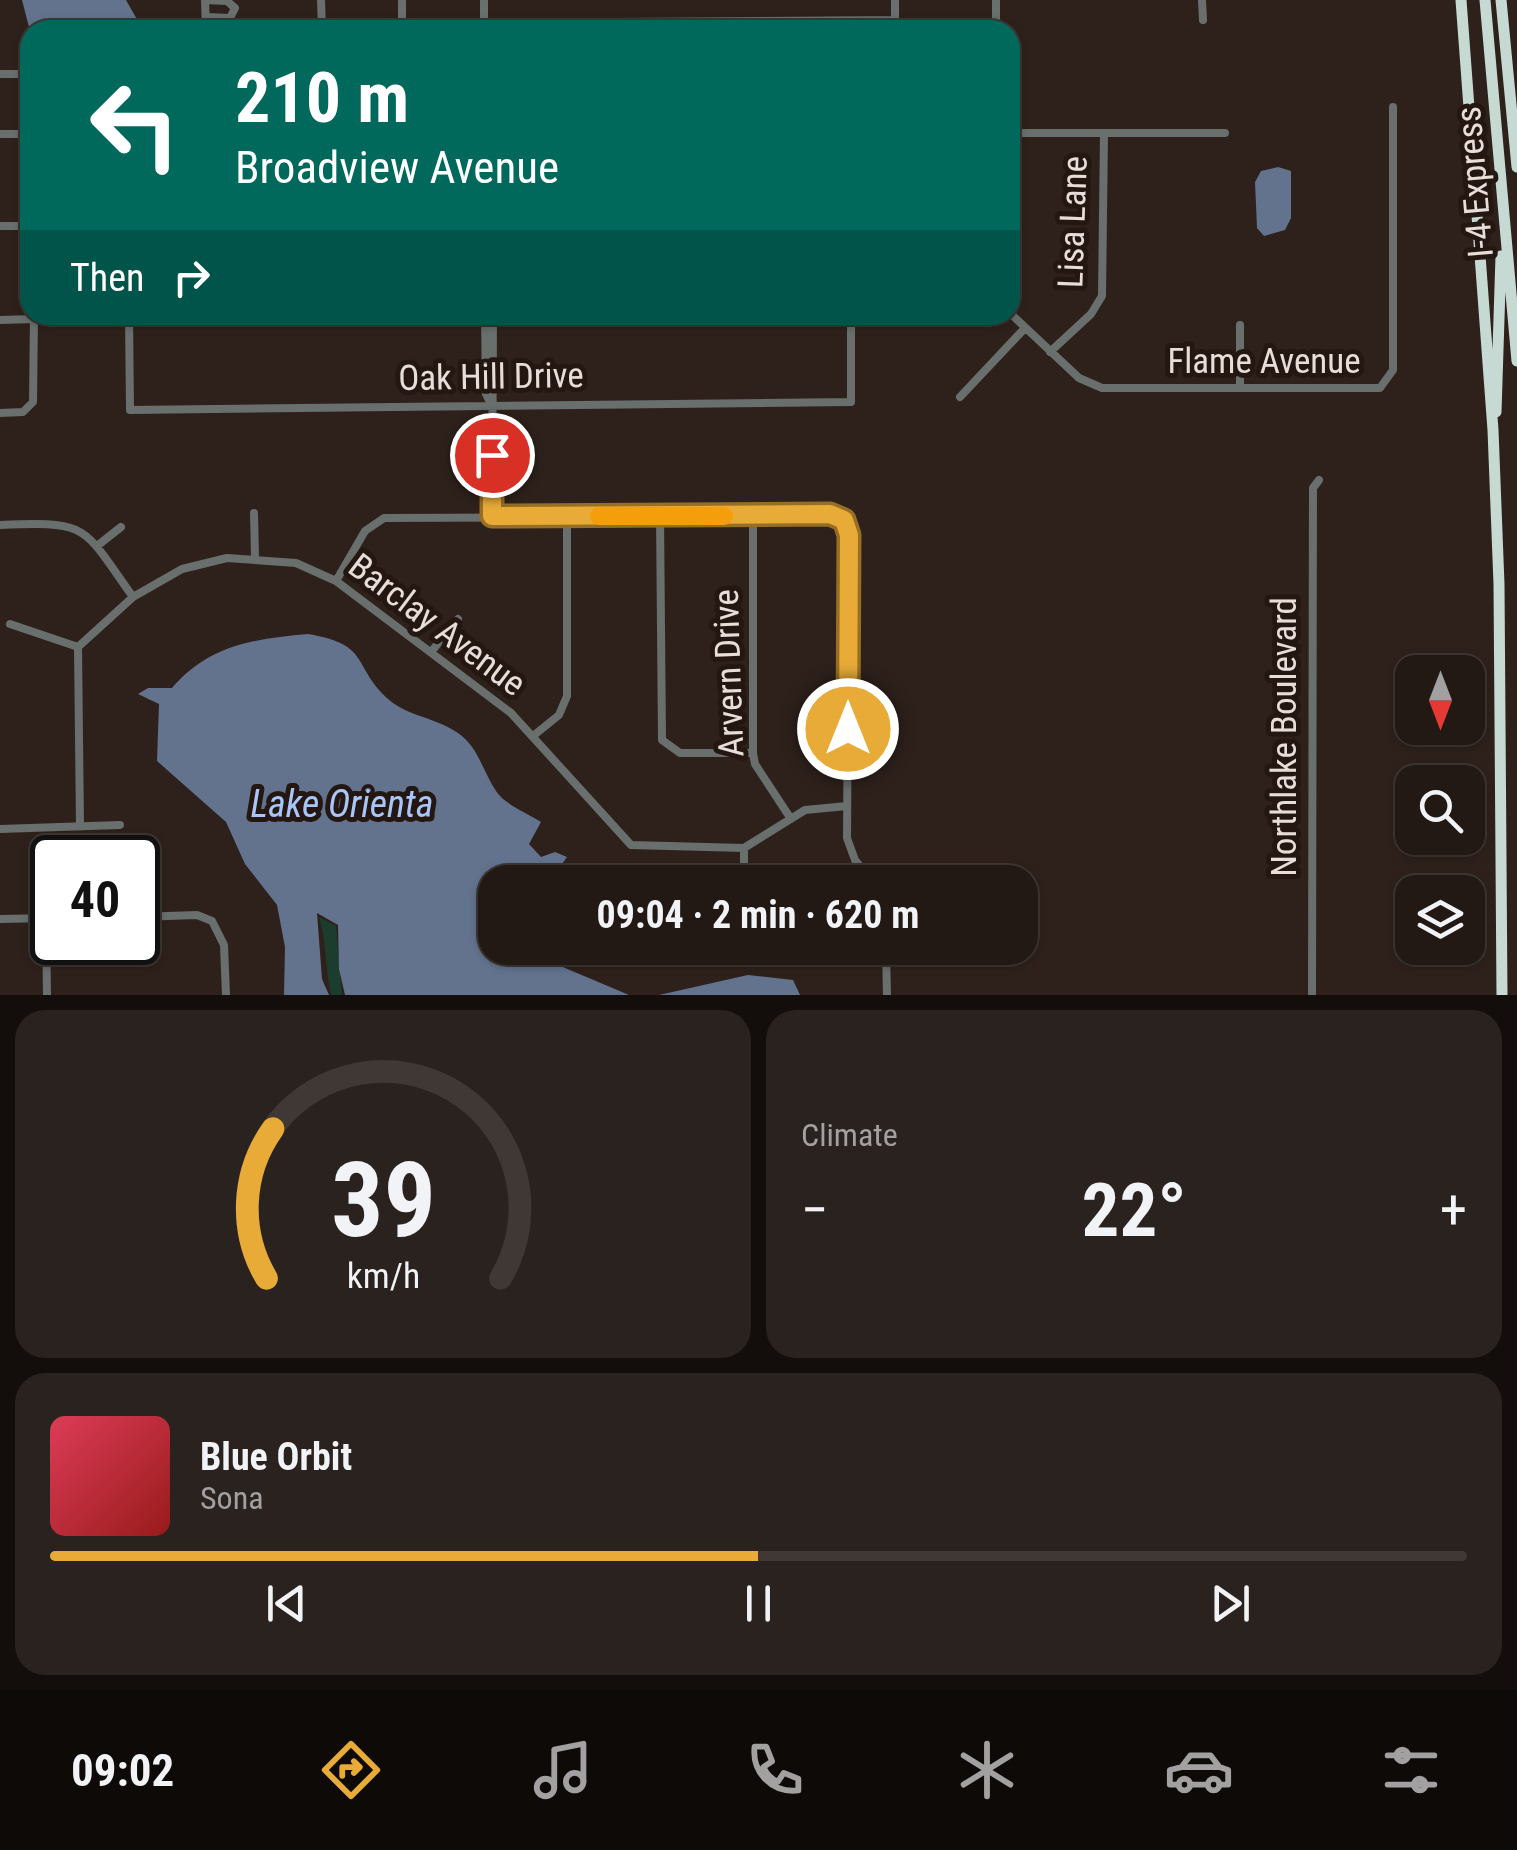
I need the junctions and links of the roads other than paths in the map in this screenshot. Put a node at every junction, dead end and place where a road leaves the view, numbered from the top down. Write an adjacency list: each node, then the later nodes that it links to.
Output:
1 (205, 0): 6 (street); 6 (street)
2 (1202, 0): 7 (street)
3 (1461, 0): 28 (highway)
4 (1486, 0): 13 (highway, I-4 Express)
5 (1501, 0): 12 (highway, I-4 Express)
6 (206, 18)
7 (1203, 20)
8 (1393, 107): 24 (street, Flame Avenue)
9 (1225, 133): 11 (street)
10 (1020, 134): 11 (street)
11 (1104, 134): 22 (street, Lisa Lane)
12 (1517, 167)
13 (1502, 187): 23 (highway, I-4 Express); 28 (highway)
14 (1020, 323): 21 (street, Flame Avenue)
15 (34, 325): 27 (street)
16 (129, 325): 26 (street, Oak Hill Drive)
17 (485, 325): 26 (street)
18 (494, 325): 26 (street)
19 (851, 325): 26 (street, Oak Hill Drive)
20 (1240, 325): 24 (street)
21 (1025, 328): 22 (street, Flame Avenue); 25 (street)
22 (1050, 352): 24 (street, Flame Avenue)
23 (1517, 360)
24 (1240, 388)
25 (960, 397)
26 (490, 404): 31 (street)
27 (0, 413)
28 (1493, 430): 64 (highway)
29 (1319, 480): 63 (street, Northlake Boulevard)
30 (254, 513): 38 (street)
31 (492, 516): 32 (street); 39 (street)
32 (567, 516): 33 (street); 45 (street)
33 (660, 516): 34 (street); 46 (street)
34 (753, 516): 46 (street, Arvern Drive); 47 (street)
35 (0, 525): 37 (street)
36 (121, 527): 37 (street)
37 (97, 546): 40 (street)
38 (256, 558): 39 (street, Barclay Avenue); 40 (street, Barclay Avenue)
39 (336, 581): 44 (street, Barclay Avenue)
40 (134, 598): 43 (street, Barclay Avenue)
41 (458, 618): 44 (street)
42 (10, 624): 43 (street)
43 (78, 647): 50 (street)
44 (431, 652): 45 (street, Barclay Avenue)
45 (534, 736): 52 (street, Barclay Avenue)
46 (753, 753): 48 (street, Arvern Drive)
47 (847, 806): 48 (street); 54 (street)
48 (791, 819): 52 (street)
49 (120, 825): 50 (street)
50 (80, 827): 51 (street)
51 (0, 829)
52 (744, 848): 53 (street)
53 (744, 865)
54 (860, 865)
55 (160, 916): 61 (street)
56 (30, 918): 57 (street)
57 (0, 919)
58 (48, 965): 60 (street)
59 (886, 965): 62 (street)
60 (47, 995)
61 (226, 995)
62 (887, 995)
63 (1312, 995)
64 (1502, 995)

